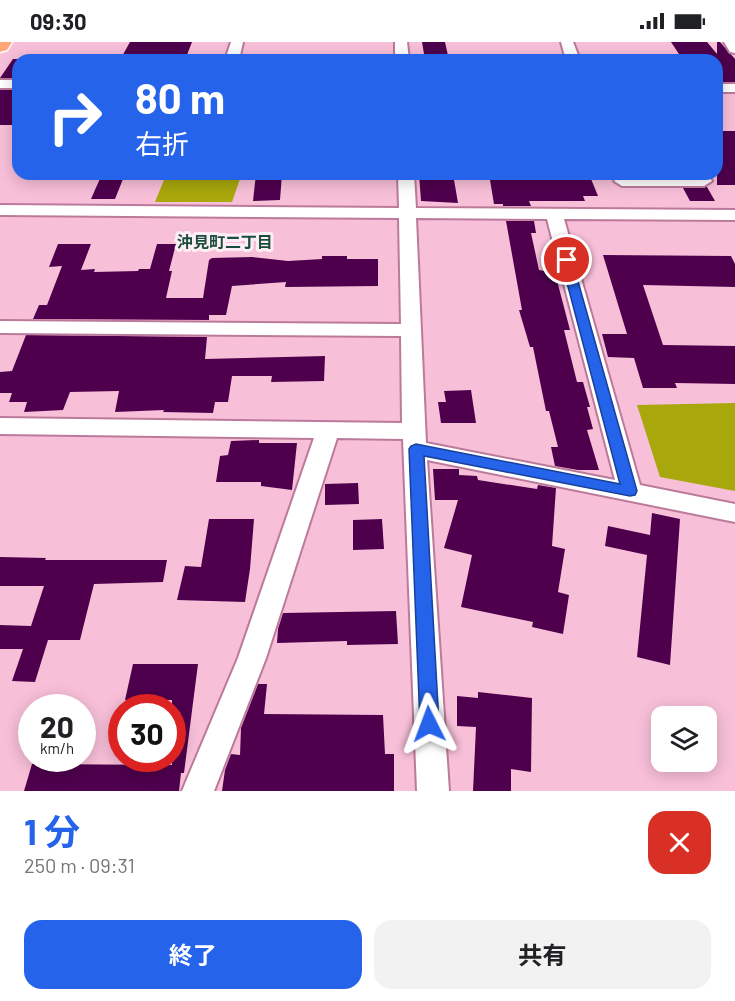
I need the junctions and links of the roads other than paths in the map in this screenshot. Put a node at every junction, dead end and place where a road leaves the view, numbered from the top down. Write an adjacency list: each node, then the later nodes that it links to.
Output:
1 (3, 42): 3 (highway)
2 (730, 42): 4 (street)
3 (0, 46)
4 (735, 49)
5 (406, 180): 10 (street)
6 (621, 180): 12 (street)
7 (676, 180): 8 (street)
8 (703, 180)
9 (0, 210): 10 (street)
10 (407, 213): 11 (street); 15 (street)
11 (554, 214): 12 (street); 19 (street)
12 (635, 214): 13 (street)
13 (735, 215)
14 (0, 327): 15 (street)
15 (412, 330): 18 (street)
16 (0, 426): 17 (street)
17 (328, 430): 18 (street); 21 (street)
18 (415, 440): 19 (street); 22 (street)
19 (630, 491): 20 (street)
20 (735, 513)
21 (198, 791)
22 (433, 791)

